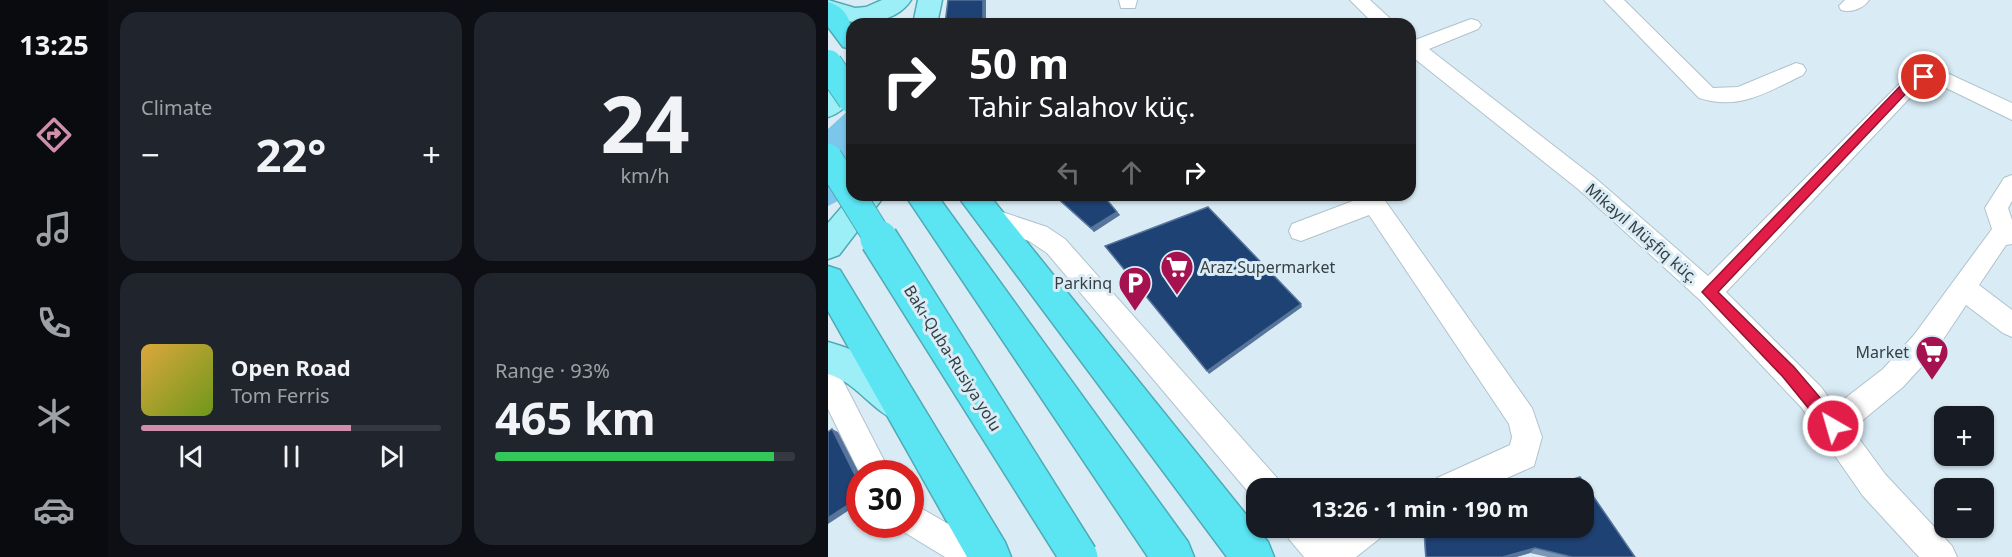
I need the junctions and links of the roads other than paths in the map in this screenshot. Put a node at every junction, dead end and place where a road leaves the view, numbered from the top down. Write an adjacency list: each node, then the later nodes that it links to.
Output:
1 (899, 0): 6 (main road)
2 (913, 0): 8 (main road)
3 (930, 0): 9 (main road)
4 (1359, 0): 10 (street)
5 (1613, 0): 16 (street)
6 (828, 6)
7 (828, 10): 12 (highway)
8 (900, 18)
9 (926, 18)
10 (1379, 18)
11 (1471, 25): 13 (street)
12 (846, 33)
13 (1416, 45)
14 (1416, 49): 39 (street, Mikayıl Müşfiq küç.)
15 (828, 64): 18 (highway, bridge)
16 (1796, 70)
17 (846, 85): 20 (main road)
18 (846, 89)
19 (846, 101): 21 (main road)
20 (828, 107)
21 (828, 112)
22 (2012, 112): 39 (street)
23 (828, 158): 25 (highway, Bakı-Quba-Rusiya yolu, bridge)
24 (2012, 184): 35 (street)
25 (846, 187)
26 (855, 201): 53 (highway, Bakı-Quba-Rusiya yolu, bridge)
27 (860, 201): 33 (main road)
28 (864, 201): 36 (main road)
29 (924, 201): 54 (highway)
30 (1366, 201): 34 (street)
31 (1371, 201): 47 (street)
32 (979, 206): 46 (street); 55 (highway)
33 (828, 217)
34 (1301, 231)
35 (2009, 233): 38 (street)
36 (828, 246)
37 (828, 280): 43 (highway)
38 (1965, 288): 40 (street); 44 (street)
39 (1709, 292): 44 (street, Mikayıl Müşfiq küç.)
40 (2012, 325)
41 (828, 358): 43 (main road)
42 (828, 380): 45 (street)
43 (905, 409): 52 (highway)
44 (1833, 426): 58 (street, Mikayıl Müşfiq küç.)
45 (869, 460)
46 (1256, 478)
47 (1472, 478)
48 (924, 526): 51 (street)
49 (1309, 538): 56 (street)
50 (1353, 538): 57 (street)
51 (976, 557)
52 (990, 557)
53 (1079, 557)
54 (1173, 557)
55 (1253, 557)
56 (1325, 557)
57 (1333, 557)
58 (1941, 557)

